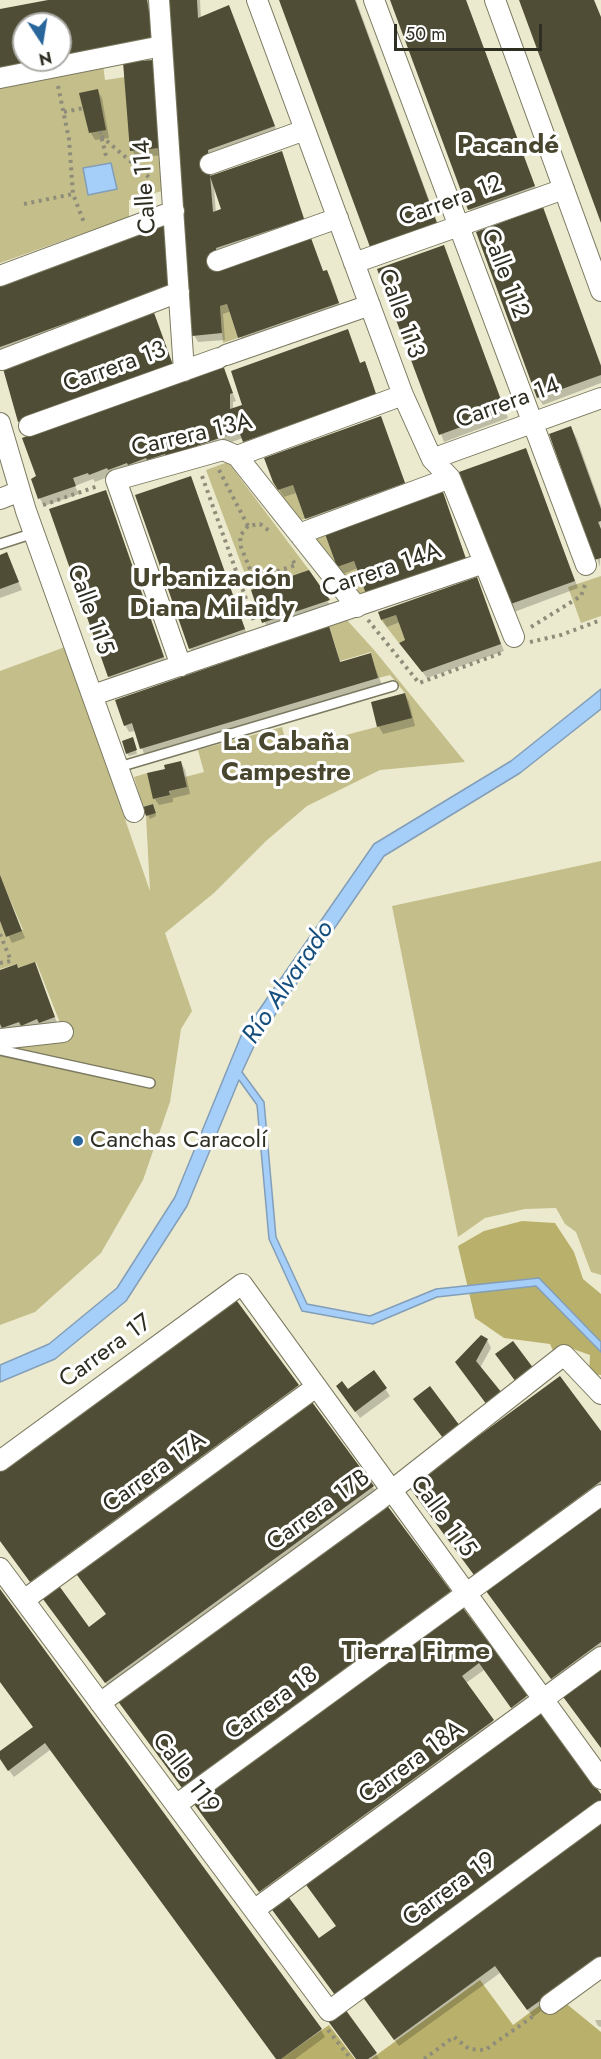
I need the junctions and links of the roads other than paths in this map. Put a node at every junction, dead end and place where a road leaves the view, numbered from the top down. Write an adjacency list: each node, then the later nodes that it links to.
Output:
1 (159, 0): 5 (street, Calle 114)
2 (257, 0): 7 (street, Calle 113)
3 (374, 0): 12 (street, Calle 112)
4 (495, 0): 9 (street)
5 (162, 46): 6 (street); 10 (street, Calle 114)
6 (0, 78)
7 (305, 130): 8 (street); 11 (street, Calle 113)
8 (210, 164)
9 (564, 189): 12 (street, Carrera 12); 15 (street)
10 (174, 212): 16 (street); 18 (street, Calle 114)
11 (338, 218): 13 (street); 14 (street, Calle 113)
12 (459, 226): 14 (street, Carrera 12); 24 (street, Calle 112)
13 (217, 261)
14 (354, 263): 19 (street, Calle 113)
15 (597, 265): 17 (street)
16 (0, 276)
17 (601, 291)
18 (179, 292): 20 (street); 21 (street, Calle 114)
19 (370, 305): 21 (street, Carrera 13); 22 (street, Calle 113)
20 (2, 360)
21 (184, 370): 26 (street, Carrera 13)
22 (403, 395): 27 (street, Carrera 13A); 28 (street, Calle 113)
23 (601, 398): 24 (street, Carrera 14)
24 (532, 422): 28 (street, Carrera 14); 36 (street, Calle 112)
25 (0, 423): 30 (street, Calle 115)
26 (29, 426)
27 (237, 456): 33 (street); 39 (street, Carrera 13A)
28 (432, 459): 29 (street, Calle 113)
29 (450, 478): 33 (street); 35 (street, Calle 113)
30 (20, 491): 31 (street); 32 (street, Calle 115)
31 (0, 499)
32 (34, 532): 34 (lane); 41 (street, Calle 115)
33 (299, 534): 37 (street)
34 (0, 544)
35 (484, 563): 37 (street, Carrera 14A); 38 (street, Calle 113)
36 (586, 565)
37 (357, 607): 39 (street, Carrera 14A)
38 (514, 637)
39 (181, 666): 41 (street, Carrera 14A)
40 (393, 686): 42 (lane)
41 (93, 695): 42 (street, Calle 115)
42 (119, 767): 43 (street, Calle 115)
43 (134, 812)
44 (63, 1032): 45 (street)
45 (0, 1039)
46 (0, 1050): 47 (lane)
47 (150, 1083)
48 (242, 1284): 49 (street, Calle 115); 51 (street, Carrera 17)
49 (316, 1387): 52 (street, Calle 115); 56 (street, Carrera 17A)
50 (601, 1394): 52 (street, Carrera 17B)
51 (0, 1461)
52 (392, 1490): 55 (street, Calle 115); 59 (street, Carrera 17B)
53 (601, 1495): 55 (street, Carrera 18)
54 (0, 1568): 56 (street, Calle 119)
55 (466, 1593): 58 (street, Calle 115); 61 (street, Carrera 18)
56 (24, 1600): 59 (street, Calle 119)
57 (601, 1657): 58 (street, Carrera 18A)
58 (543, 1699): 60 (street, Calle 115); 63 (street, Carrera 18A)
59 (100, 1702): 61 (street, Calle 119)
60 (601, 1779)
61 (176, 1805): 63 (street, Calle 119)
62 (601, 1811): 66 (street, Carrera 19)
63 (254, 1910): 66 (street, Calle 119)
64 (601, 1967): 65 (street)
65 (550, 2004)
66 (329, 2011)

